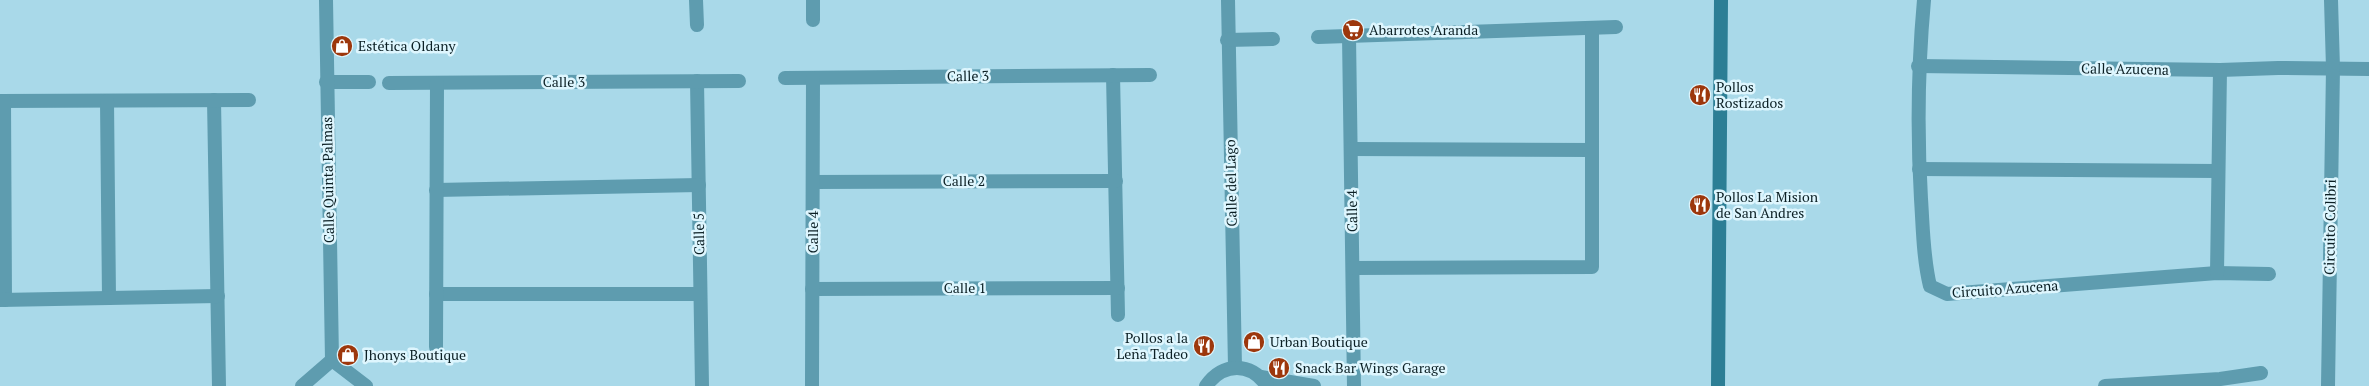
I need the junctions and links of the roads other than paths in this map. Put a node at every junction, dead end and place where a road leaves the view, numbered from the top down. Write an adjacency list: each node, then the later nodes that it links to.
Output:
1 (326, 0): 26 (street, Calle Quinta Palmas)
2 (696, 0): 9 (street)
3 (813, 0): 8 (street)
4 (1228, 0): 14 (street, Calle del Lago)
5 (1721, 0): 67 (main road)
6 (1924, 0): 16 (street, Circuito Azucena)
7 (2331, 0): 17 (street, Circuito Colibri)
8 (813, 20)
9 (697, 25)
10 (1592, 28): 11 (street); 12 (street); 35 (street)
11 (1616, 28)
12 (1349, 36): 13 (street); 34 (street, Calle 4)
13 (1318, 37)
14 (1227, 40): 15 (street); 55 (street, Calle del Lago)
15 (1273, 40)
16 (1918, 66): 19 (street, Calle Azucena); 36 (street, Circuito Azucena)
17 (2333, 68): 18 (street); 19 (street, Calle Azucena); 69 (street, Circuito Colibri)
18 (2369, 69)
19 (2220, 70): 37 (street)
20 (1114, 75): 21 (street, Calle 3); 23 (street, Calle 3); 38 (street)
21 (1150, 75)
22 (785, 78): 23 (street, Calle 3)
23 (813, 78): 39 (street, Calle 4)
24 (697, 81): 25 (street, Calle 3); 29 (street, Calle 3); 40 (street, Calle 5)
25 (739, 81)
26 (326, 82): 27 (street); 54 (street, Calle Quinta Palmas)
27 (369, 82)
28 (389, 83): 29 (street, Calle 3)
29 (437, 83): 41 (street)
30 (107, 100): 31 (street); 33 (street); 50 (street)
31 (214, 100): 32 (street); 49 (street)
32 (249, 100)
33 (2, 101): 51 (street)
34 (1351, 148): 35 (street); 42 (street, Calle 4)
35 (1592, 150): 42 (street)
36 (1919, 169): 37 (street); 43 (street, Circuito Azucena)
37 (2217, 171): 43 (street)
38 (1116, 181): 39 (street, Calle 2); 45 (street)
39 (813, 182): 46 (street, Calle 4)
40 (699, 185): 41 (street); 48 (street, Calle 5)
41 (436, 190): 47 (street)
42 (1352, 268): 66 (street, Calle 4)
43 (2217, 273): 44 (street, Circuito Azucena)
44 (2269, 274)
45 (1118, 288): 46 (street, Calle 1); 52 (street)
46 (812, 289): 63 (street, Calle 4)
47 (436, 294): 48 (street); 53 (street)
48 (700, 294): 62 (street, Calle 5)
49 (218, 296): 50 (street); 59 (street)
50 (109, 298): 51 (street)
51 (2, 300)
52 (1118, 315)
53 (436, 347)
54 (332, 360): 60 (street); 61 (street)
55 (1235, 367): 57 (street); 64 (street)
56 (2261, 373): 58 (street)
57 (1264, 382): 65 (street)
58 (2220, 382): 68 (street)
59 (219, 386)
60 (302, 386)
61 (366, 386)
62 (702, 386)
63 (812, 386)
64 (1204, 386)
65 (1314, 386)
66 (1354, 386)
67 (1718, 386)
68 (2105, 386)
69 (2328, 386)

